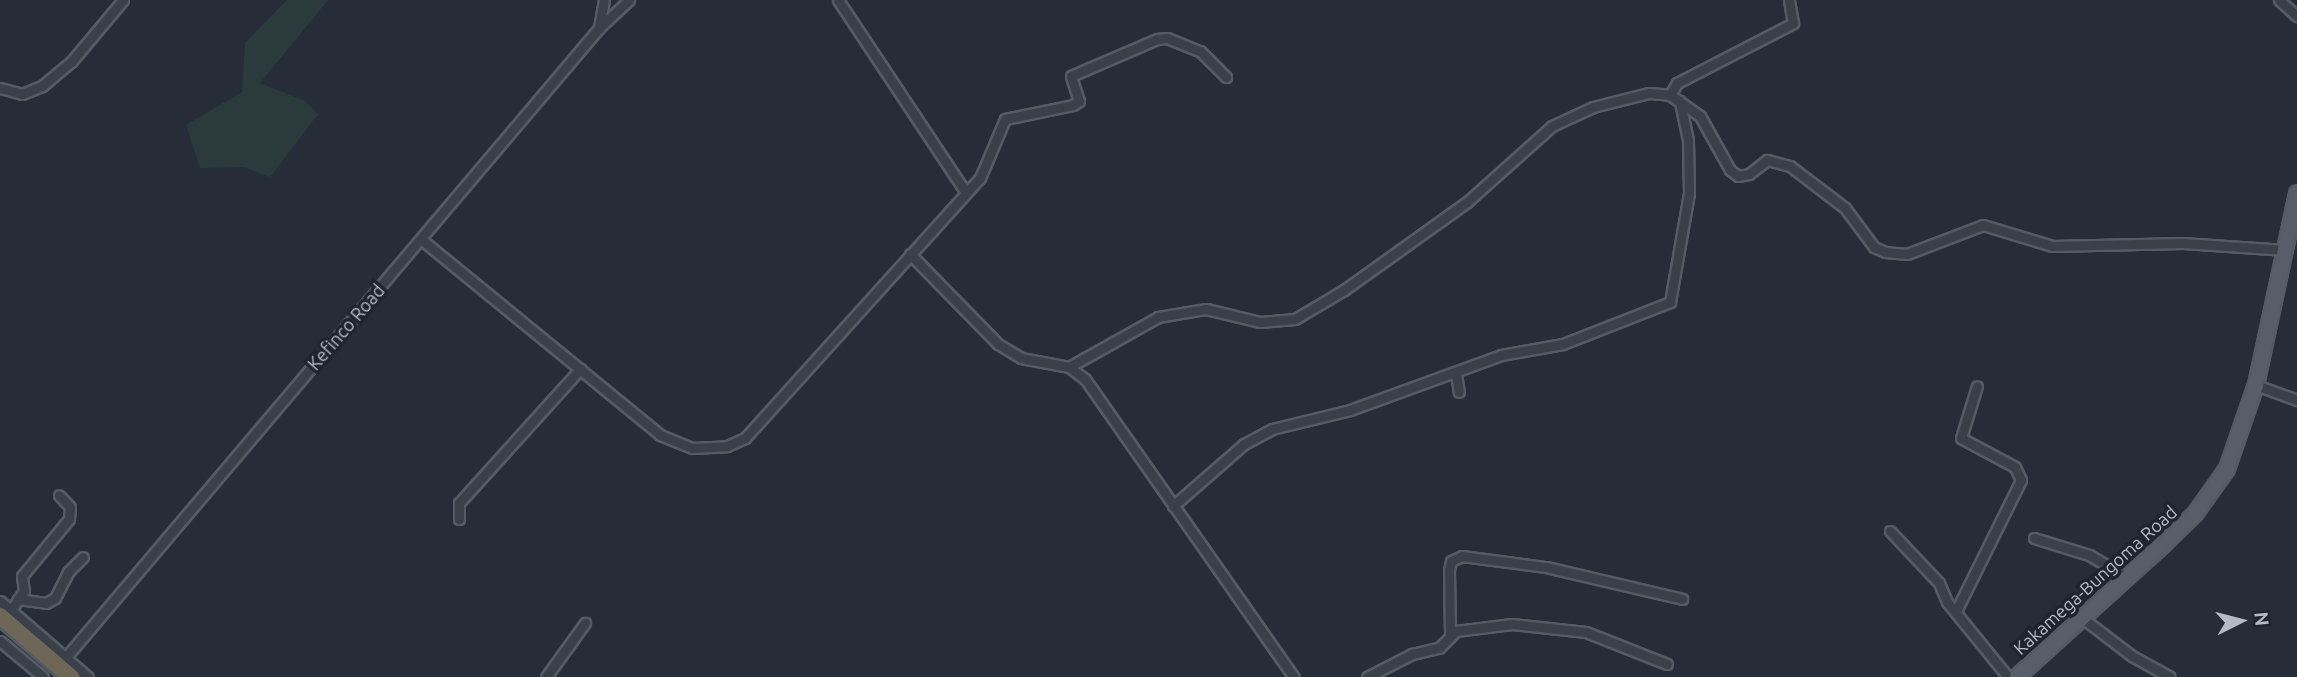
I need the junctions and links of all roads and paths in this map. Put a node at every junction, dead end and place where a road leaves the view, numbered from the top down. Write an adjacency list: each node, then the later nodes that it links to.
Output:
1 (123, 0): 10 (street)
2 (604, 0): 8 (street)
3 (629, 0): 8 (street, Kefinco Road)
4 (838, 0): 13 (street)
5 (1789, 0): 11 (street)
6 (2279, 0): 7 (street)
7 (2297, 16)
8 (599, 28): 15 (street, Kefinco Road)
9 (1226, 77): 13 (street)
10 (0, 88)
11 (1670, 95): 12 (street); 18 (street)
12 (1680, 101): 16 (street); 20 (street)
13 (964, 190): 17 (street)
14 (2297, 193): 16 (main road, Kakamega-Bungoma Road)
15 (422, 240): 19 (street); 42 (street, Kefinco Road)
16 (2286, 250): 21 (main road, Kakamega-Bungoma Road)
17 (910, 254): 18 (street); 19 (street)
18 (1069, 367): 26 (street)
19 (580, 369): 27 (street)
20 (1456, 374): 23 (street); 26 (street)
21 (2256, 385): 24 (street); 31 (main road, Kakamega-Bungoma Road)
22 (1977, 386): 35 (street)
23 (1459, 392)
24 (2297, 400)
25 (60, 495): 32 (street)
26 (1173, 506): 49 (street)
27 (459, 519)
28 (1891, 531): 35 (street)
29 (2034, 538): 31 (street)
30 (83, 557): 32 (street)
31 (2127, 577): 37 (main road, Kakamega-Bungoma Road)
32 (18, 599): 36 (street)
33 (1682, 599): 40 (street)
34 (0, 601): 36 (street)
35 (1956, 611): 51 (street)
36 (5, 613): 42 (street); 46 (highway)
37 (2081, 617): 52 (main road, Kakamega-Bungoma Road); 53 (street)
38 (585, 623): 48 (street)
39 (0, 630): 45 (highway)
40 (1451, 633): 43 (street); 50 (street)
41 (0, 641): 44 (street)
42 (66, 657): 47 (street)
43 (1667, 664)
44 (43, 677)
45 (55, 677)
46 (71, 677)
47 (88, 677)
48 (546, 677)
49 (1294, 677)
50 (1367, 677)
51 (2008, 677)
52 (2017, 677)
53 (2170, 677)

